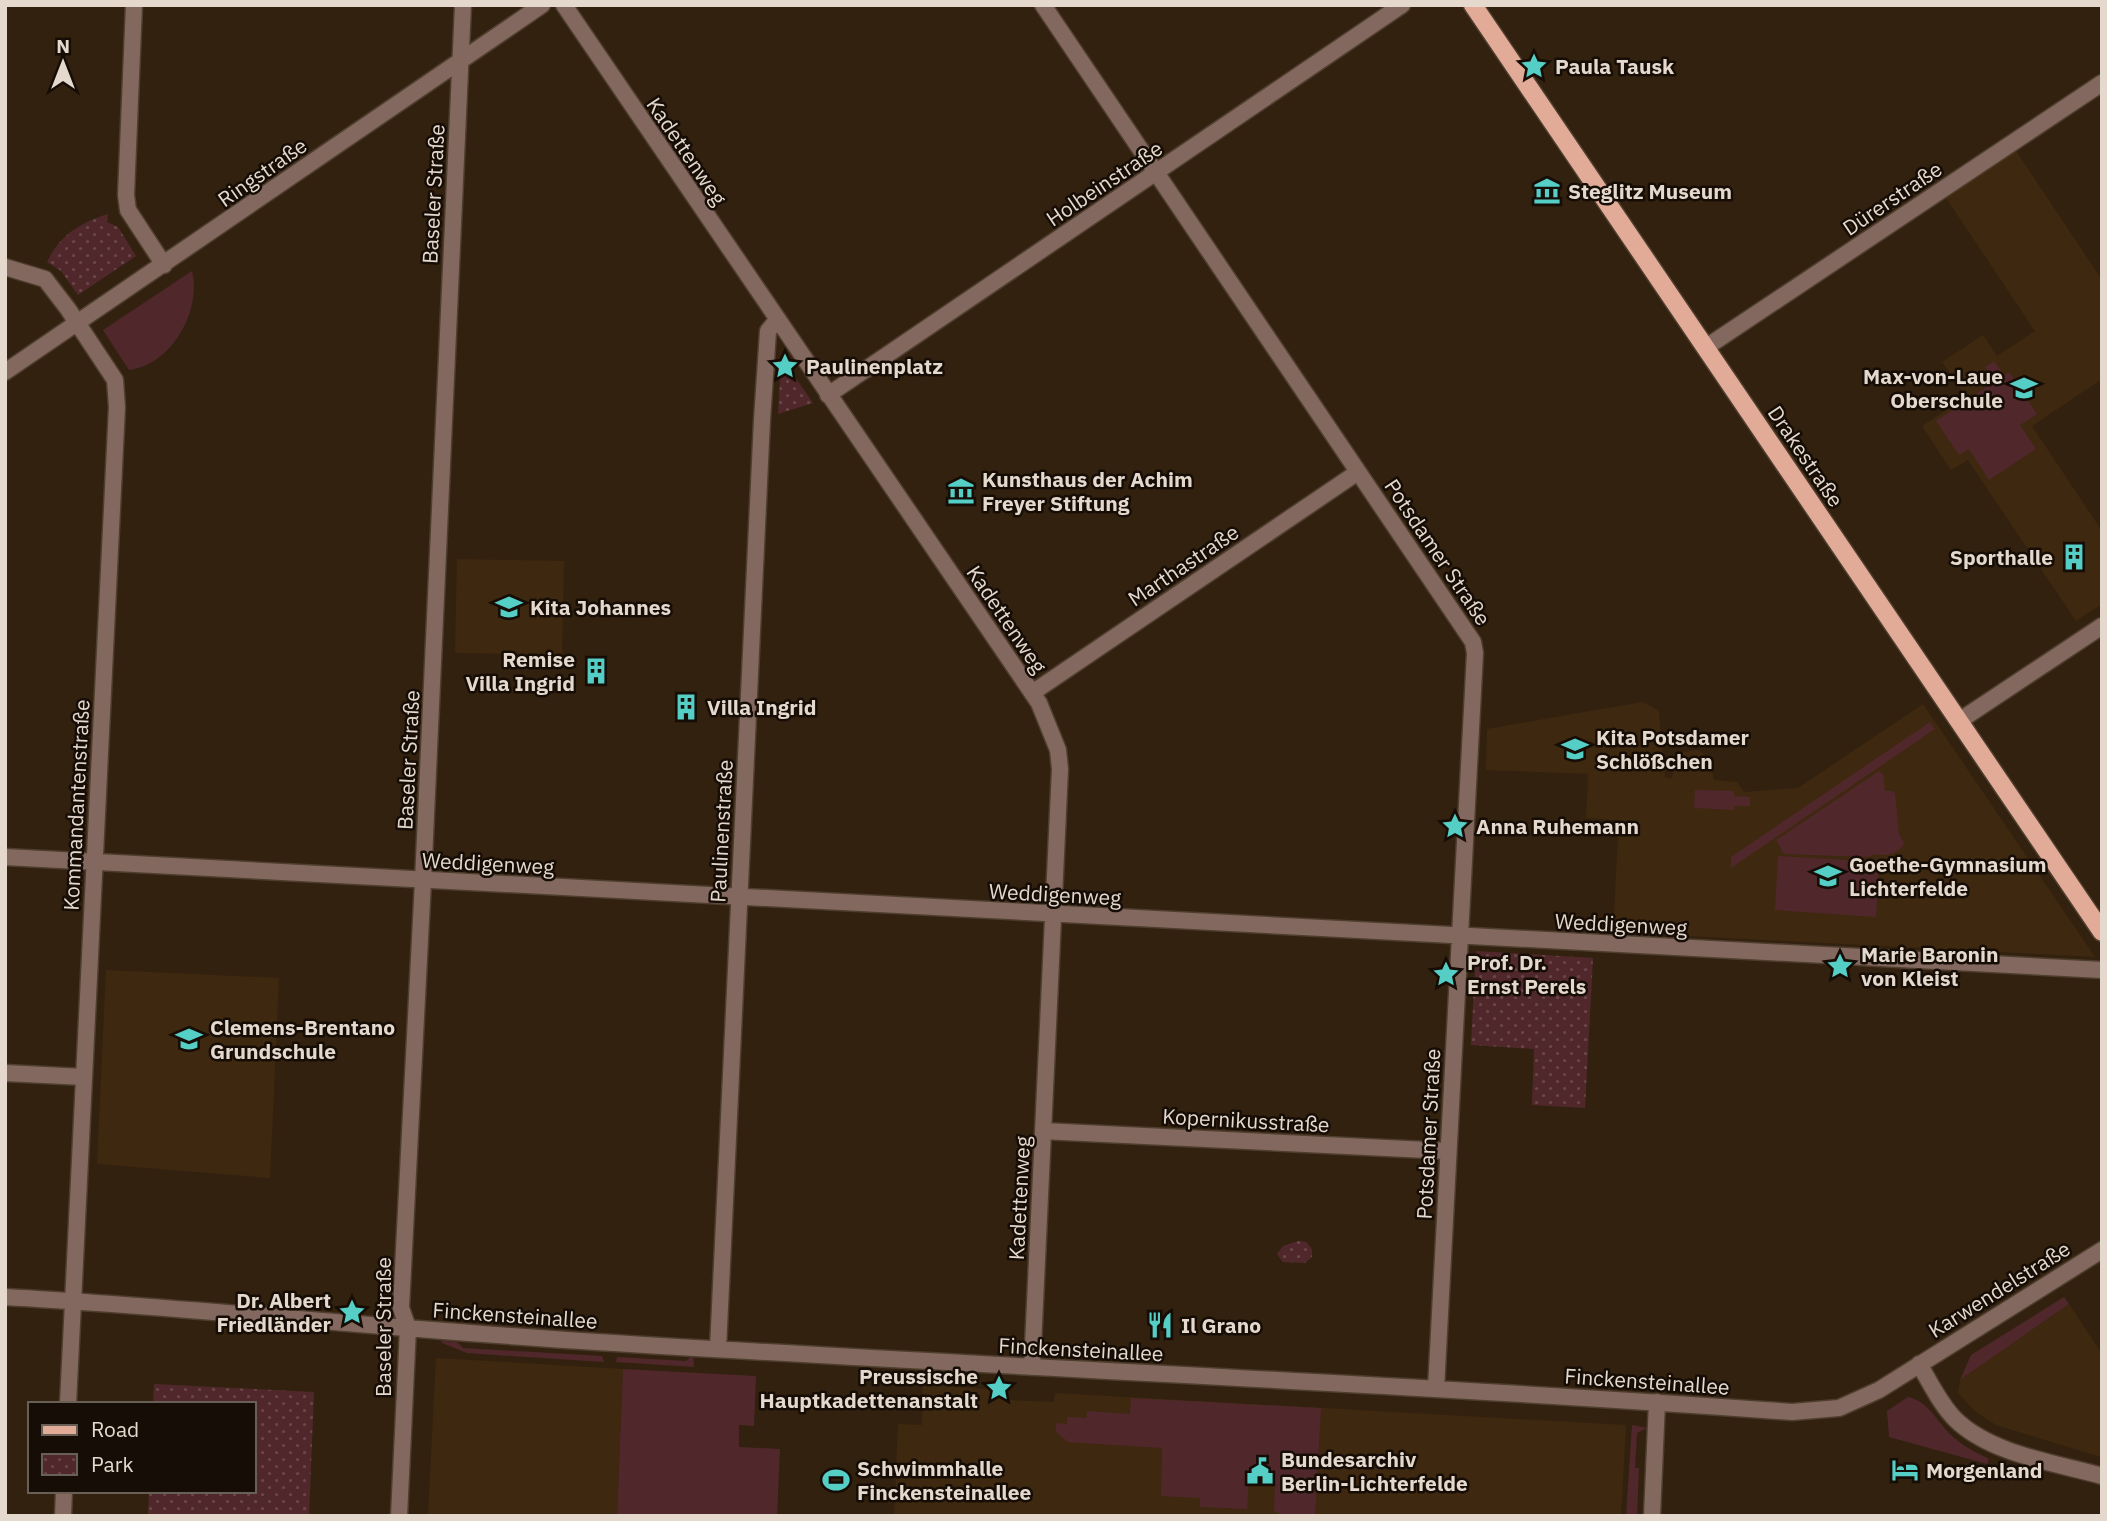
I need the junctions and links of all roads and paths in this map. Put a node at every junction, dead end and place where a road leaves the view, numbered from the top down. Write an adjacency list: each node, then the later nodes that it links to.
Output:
1 (134, 5): 11 (street)
2 (463, 5): 8 (street, Baseler Straße)
3 (542, 5): 8 (street, Ringstraße)
4 (564, 5): 13 (street, Kadettenweg)
5 (1043, 5): 10 (street, Potsdamer Straße)
6 (1402, 5): 10 (street, Holbeinstraße)
7 (1473, 5): 15 (main road, Drakestraße)
8 (460, 61): 11 (street, Ringstraße); 24 (street, Baseler Straße)
9 (2102, 83): 15 (street, Dürerstraße)
10 (1156, 173): 17 (street, Holbeinstraße); 18 (street, Potsdamer Straße)
11 (163, 265): 14 (street, Ringstraße)
12 (5, 267): 14 (street, Kommandantenstraße)
13 (777, 320): 17 (street, Kadettenweg); 25 (street, Paulinenstraße)
14 (78, 323): 16 (street, Ringstraße); 23 (street, Kommandantenstraße)
15 (1705, 348): 21 (main road, Drakestraße)
16 (5, 372)
17 (828, 396): 20 (street, Kadettenweg)
18 (1358, 472): 20 (street, Marthastraße); 28 (street, Potsdamer Straße)
19 (2102, 626): 21 (street)
20 (1032, 693): 26 (street, Kadettenweg)
21 (1959, 721): 27 (main road, Drakestraße)
22 (5, 857): 23 (street, Weddigenweg)
23 (94, 862): 24 (street, Weddigenweg); 31 (street, Kommandantenstraße)
24 (423, 881): 25 (street, Weddigenweg); 37 (street, Baseler Straße)
25 (739, 897): 26 (street, Weddigenweg); 38 (street, Paulinenstraße)
26 (1054, 915): 28 (street, Weddigenweg); 32 (street, Kadettenweg)
27 (2102, 932)
28 (1460, 937): 29 (street, Weddigenweg); 33 (street, Potsdamer Straße)
29 (2102, 970)
30 (5, 1073): 31 (street)
31 (84, 1077): 36 (street, Kommandantenstraße)
32 (1043, 1130): 33 (street, Kopernikusstraße); 40 (street, Kadettenweg)
33 (1447, 1151): 41 (street, Potsdamer Straße)
34 (2102, 1250): 39 (street, Karwendelstraße)
35 (5, 1297): 36 (street, Finckensteinallee)
36 (73, 1300): 37 (street, Finckensteinallee); 42 (street, Kommandantenstraße)
37 (408, 1328): 38 (street, Finckensteinallee); 47 (street, Baseler Straße)
38 (718, 1349): 40 (street, Finckensteinallee)
39 (1919, 1364): 43 (street, Finckensteinallee); 44 (street)
40 (1032, 1367): 41 (street, Finckensteinallee)
41 (1436, 1389): 43 (street, Finckensteinallee)
42 (68, 1402)
43 (1657, 1402): 48 (street)
44 (2102, 1476)
45 (64, 1493): 46 (street)
46 (63, 1516)
47 (399, 1516)
48 (1652, 1516)

